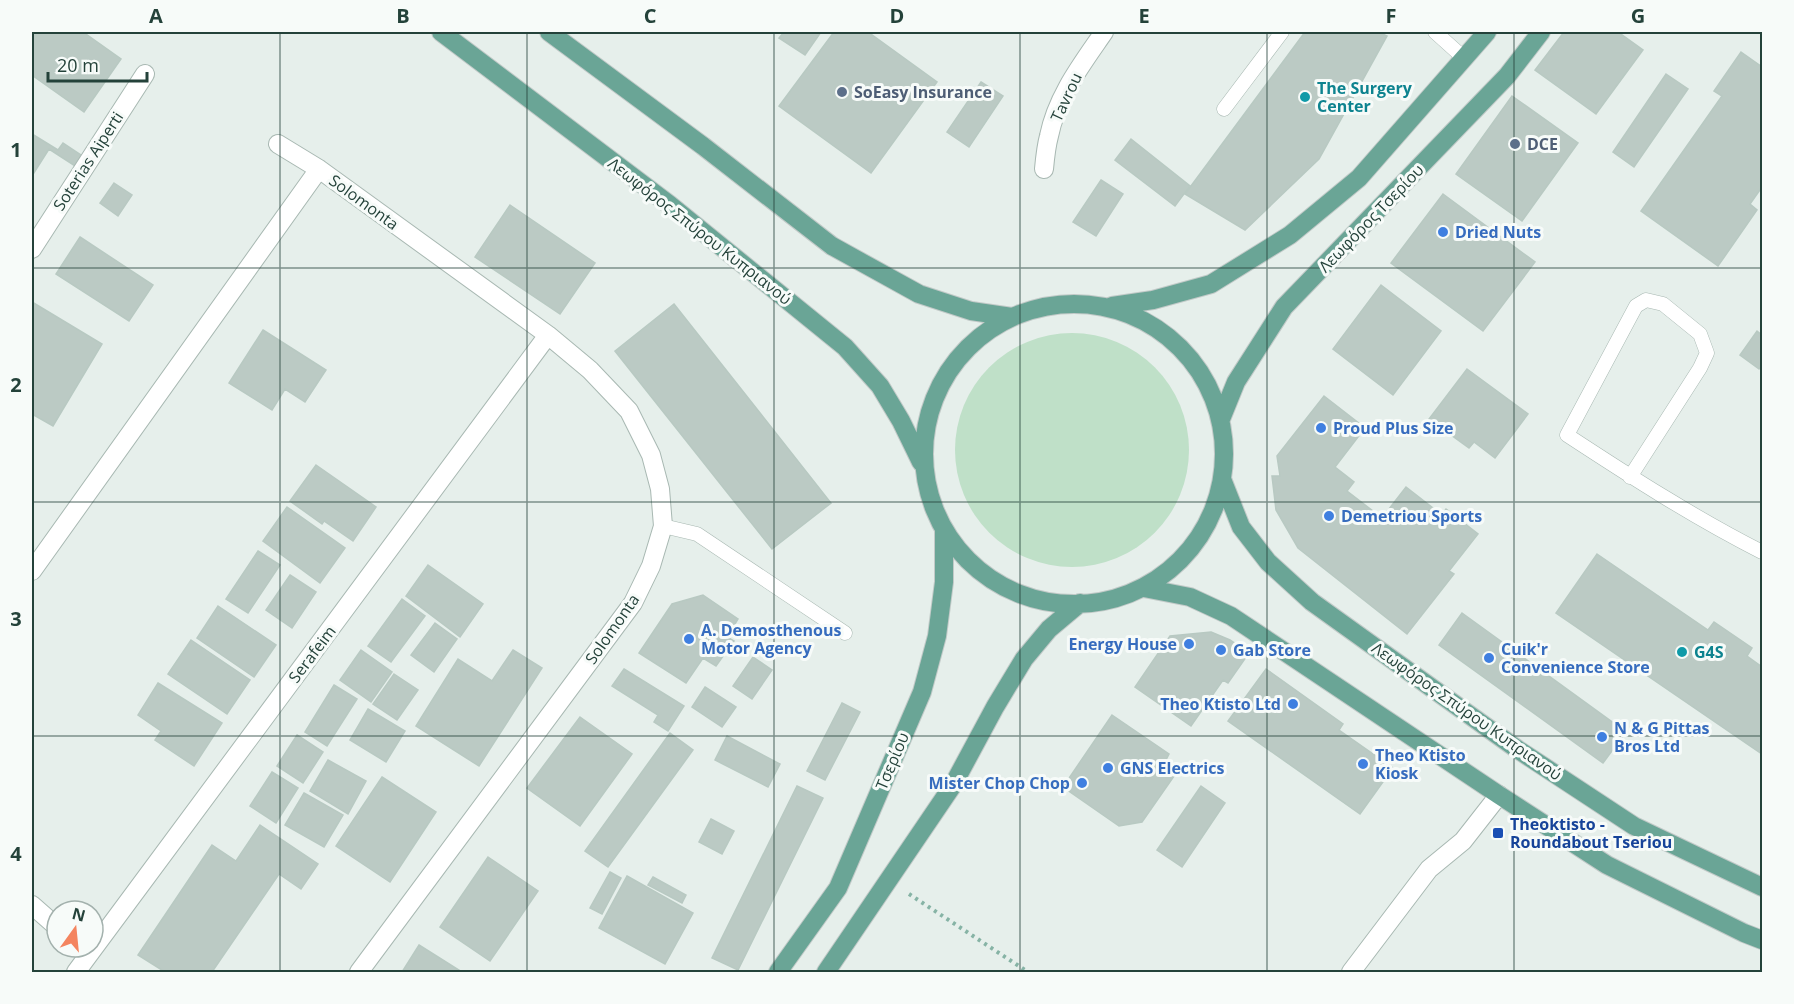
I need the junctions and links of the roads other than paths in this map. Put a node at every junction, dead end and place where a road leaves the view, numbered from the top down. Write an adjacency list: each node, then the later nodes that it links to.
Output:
1 (441, 32): 19 (main road, Λεωφόρος Σπύρου Κυπριανού)
2 (549, 32): 16 (main road)
3 (1104, 32): 13 (street, Tavrou)
4 (1282, 32): 10 (lane)
5 (1435, 32): 8 (lane)
6 (1487, 32): 8 (main road)
7 (1541, 32): 18 (main road, Λεωφόρος Τσερίου)
8 (1465, 59): 15 (main road)
9 (145, 74): 14 (street, Soterias Aiperti)
10 (1224, 110)
11 (278, 144): 12 (street, Solomonta)
12 (319, 169): 17 (street, Solomonta); 25 (street)
13 (1044, 169)
14 (32, 249)
15 (1104, 307): 16 (main road); 18 (main road)
16 (1012, 317): 19 (main road)
17 (548, 335): 22 (street, Solomonta); 33 (street, Serafeim)
18 (1221, 419): 21 (main road)
19 (922, 464): 23 (main road)
20 (1630, 477): 20 (lane); 24 (lane)
21 (1222, 479): 26 (main road); 30 (main road, Λεωφόρος Σπύρου Κυπριανού)
22 (663, 526): 28 (lane); 35 (street, Solomonta)
23 (944, 529): 27 (main road); 36 (main road, Τσερίου)
24 (1762, 552)
25 (32, 571)
26 (1144, 588): 27 (main road); 29 (main road)
27 (1080, 603): 37 (main road)
28 (845, 633)
29 (1499, 795): 34 (main road); 38 (street)
30 (1762, 887)
31 (32, 905): 32 (street)
32 (45, 916)
33 (105, 925)
34 (1762, 940)
35 (359, 972)
36 (778, 972)
37 (826, 972)
38 (1351, 972)

